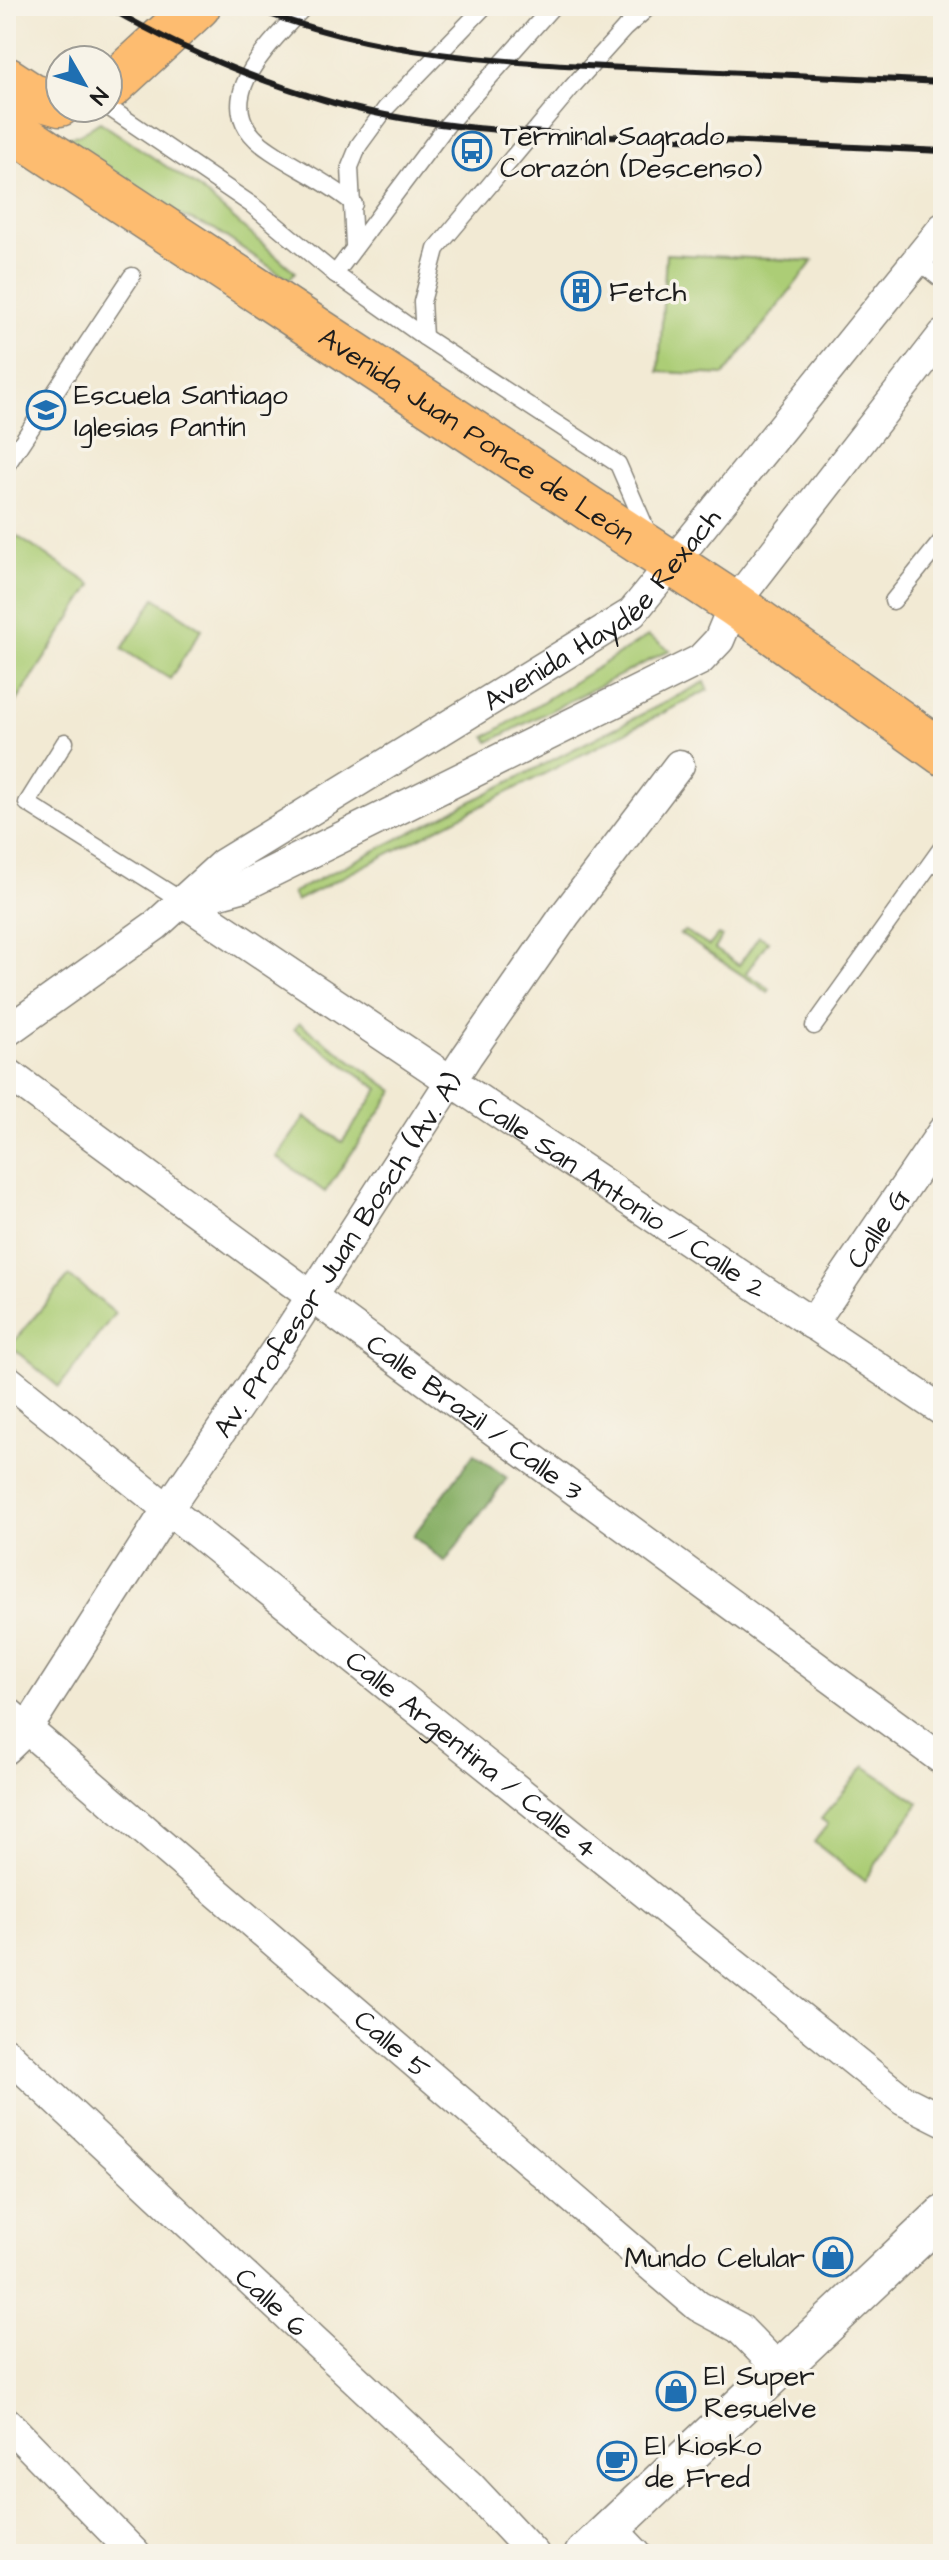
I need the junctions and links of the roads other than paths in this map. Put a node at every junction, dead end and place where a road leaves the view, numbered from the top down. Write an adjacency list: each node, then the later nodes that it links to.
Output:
1 (198, 6): 7 (main road)
2 (305, 6): 11 (lane)
3 (485, 6): 11 (lane)
4 (553, 6): 13 (lane)
5 (650, 6): 19 (lane)
6 (6, 79): 8 (main road)
7 (124, 79)
8 (44, 99)
9 (124, 106): 15 (lane)
10 (6, 125): 22 (main road, Avenida Juan Ponce de León)
11 (354, 204): 13 (lane)
12 (943, 228): 14 (street, Avenida Haydée Rexach)
13 (354, 245): 15 (lane)
14 (917, 260): 17 (lane); 22 (street, Avenida Haydée Rexach)
15 (335, 274): 19 (lane)
16 (132, 276): 20 (lane)
17 (943, 281)
18 (943, 335): 24 (street, Avenida Haydée Rexach)
19 (424, 337): 22 (lane)
20 (6, 466)
21 (943, 539): 23 (lane)
22 (664, 560): 24 (main road, Avenida Juan Ponce de León); 29 (street, Avenida Haydée Rexach)
23 (893, 601)
24 (734, 604): 26 (main road, Avenida Juan Ponce de León); 29 (street, Avenida Haydée Rexach)
25 (65, 742): 29 (lane)
26 (943, 753)
27 (679, 765): 33 (street, Av. Profesor Juan Bosch (Av. A))
28 (943, 846): 30 (lane)
29 (184, 902): 31 (street, Avenida Haydée Rexach); 33 (street, Calle San Antonio / Calle 2)
30 (814, 1026)
31 (6, 1032)
32 (6, 1072): 35 (street, Calle Brazil / Calle 3)
33 (452, 1081): 35 (street, Av. Profesor Juan Bosch (Av. A)); 36 (street, Calle San Antonio / Calle 2)
34 (943, 1131): 36 (street, Calle G)
35 (312, 1295): 39 (street, Av. Profesor Juan Bosch (Av. A)); 41 (street, Calle Brazil / Calle 3)
36 (812, 1324): 38 (street, Calle San Antonio / Calle 2)
37 (6, 1379): 39 (street, Calle Argentina / Calle 4)
38 (943, 1411)
39 (169, 1507): 40 (street, Av. Profesor Juan Bosch (Av. A)); 43 (street, Calle Argentina / Calle 4)
40 (13, 1730): 45 (street, Calle 5)
41 (943, 1760)
42 (6, 2053): 49 (street, Calle 6)
43 (943, 2120)
44 (943, 2215): 45 (street)
45 (781, 2371): 47 (street)
46 (6, 2422): 48 (street)
47 (624, 2541): 50 (street)
48 (135, 2554)
49 (534, 2554)
50 (584, 2554)

